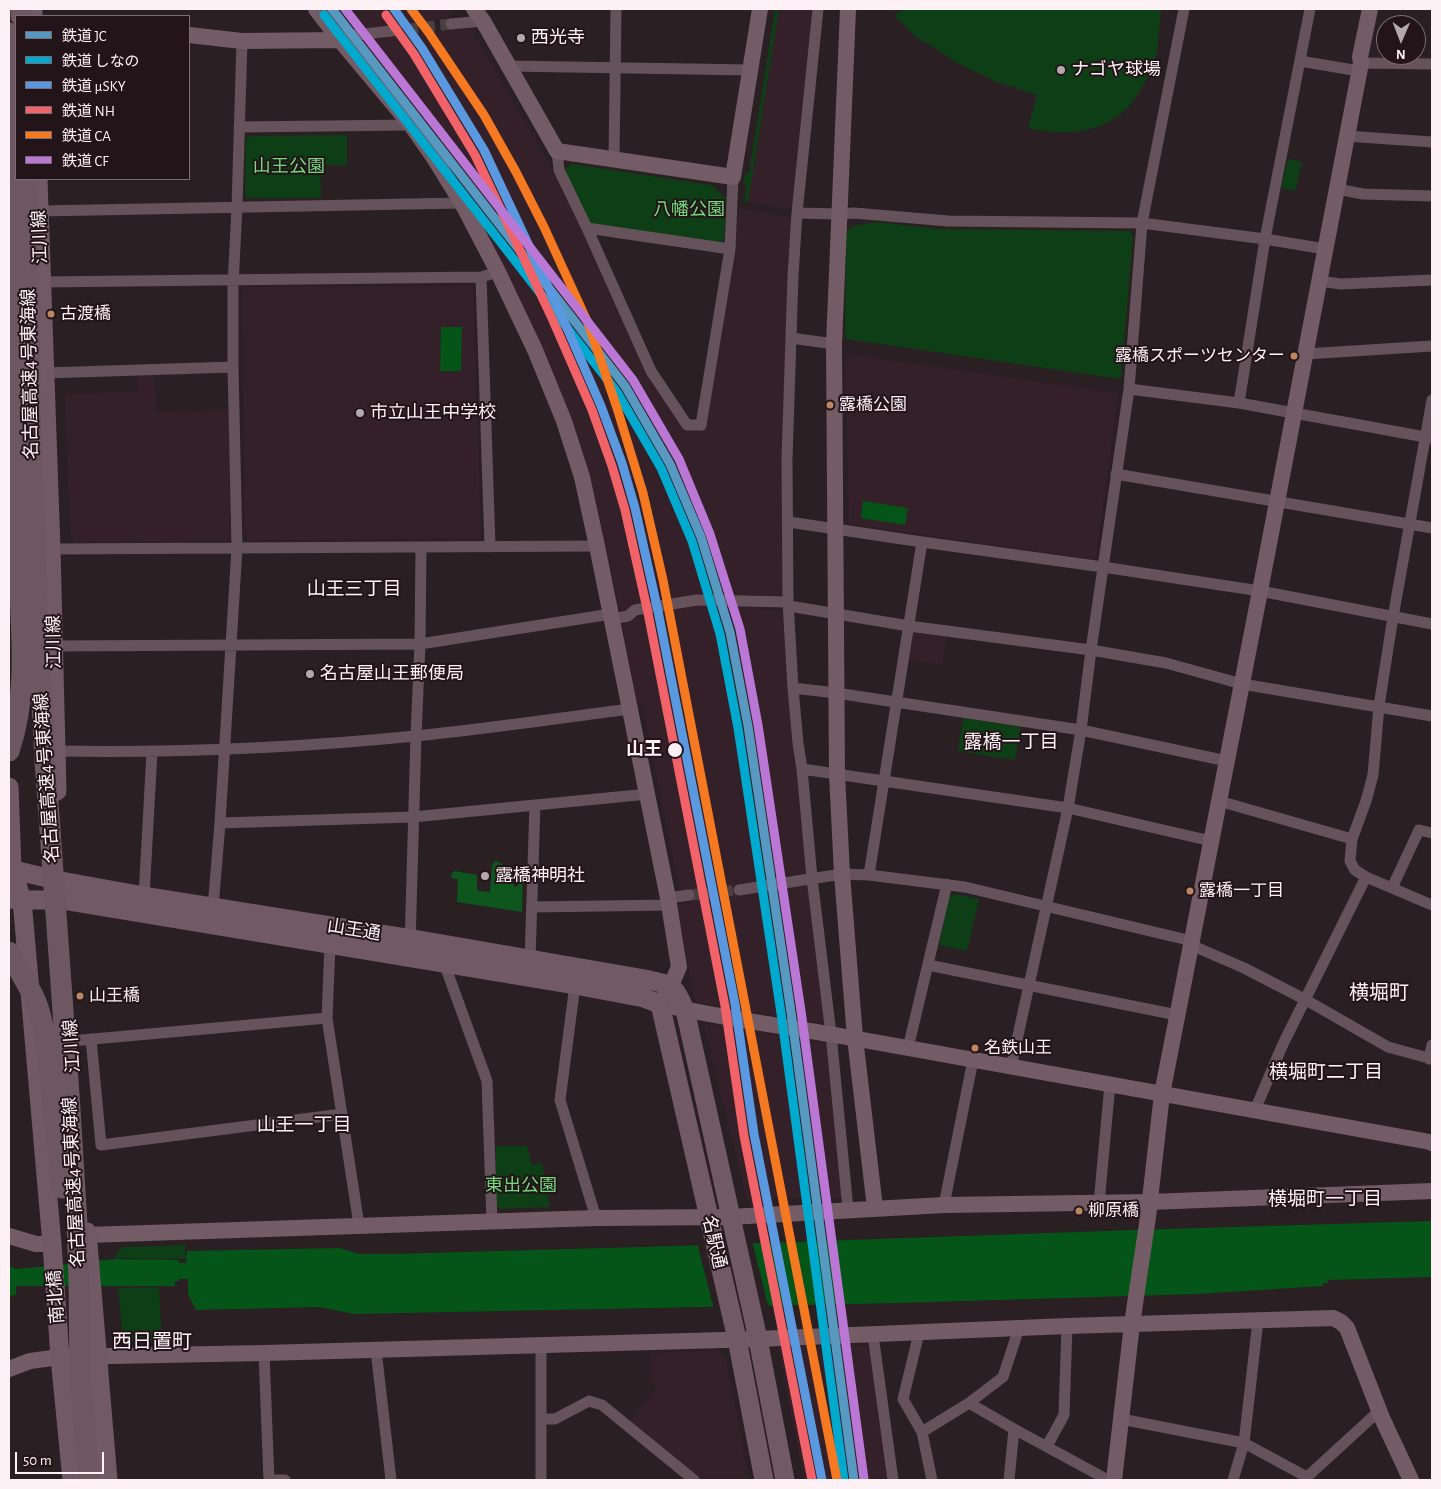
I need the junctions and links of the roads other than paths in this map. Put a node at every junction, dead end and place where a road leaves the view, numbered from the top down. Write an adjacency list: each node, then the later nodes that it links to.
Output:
1 (316, 9): 16 (street)
2 (616, 9): 22 (street)
3 (760, 9): 23 (street)
4 (818, 9): 38 (street)
5 (848, 9): 39 (street)
6 (1184, 9): 40 (street)
7 (1310, 9): 18 (street)
8 (1370, 9): 21 (street)
9 (9, 13): 10 (street)
10 (26, 15)
11 (479, 15): 12 (street); 20 (street)
12 (451, 24)
13 (391, 31): 16 (street)
14 (9, 33): 58 (highway)
15 (190, 35): 17 (street)
16 (338, 39): 17 (street); 24 (street)
17 (242, 41): 25 (street)
18 (1300, 61): 21 (street); 42 (street)
19 (1432, 64): 21 (street)
20 (508, 66): 22 (street); 28 (street)
21 (1360, 67): 26 (street)
22 (615, 68): 23 (street); 29 (street)
23 (750, 70): 30 (street)
24 (411, 125): 25 (street); 35 (street)
25 (239, 127): 36 (street)
26 (1346, 136): 27 (street); 33 (street)
27 (1432, 142)
28 (557, 151): 29 (street); 41 (street)
29 (614, 160): 30 (street)
30 (733, 177): 43 (street)
31 (26, 180): 190 (highway, 名古屋高速4号東海線, bridge)
32 (38, 180): 37 (main road, 江川線)
33 (1336, 189): 34 (street); 44 (street)
34 (1432, 196)
35 (462, 203): 36 (street); 45 (street)
36 (237, 207): 37 (street); 47 (street)
37 (40, 211): 50 (main road, 江川線)
38 (797, 213): 39 (street); 51 (street)
39 (839, 214): 40 (street); 53 (street)
40 (1142, 223): 42 (street); 59 (street)
41 (587, 228): 43 (street); 43 (street)
42 (1266, 239): 44 (street); 61 (street)
43 (730, 249)
44 (1325, 249): 49 (street)
45 (498, 272): 46 (street); 71 (street)
46 (481, 278): 47 (street); 73 (street)
47 (234, 279): 50 (street); 56 (street)
48 (1432, 280): 49 (street)
49 (1319, 281): 55 (street)
50 (41, 282): 57 (main road, 江川線)
51 (791, 338): 53 (street); 66 (street)
52 (9, 341): 98 (highway, 名古屋高速4号東海線, bridge)
53 (834, 344): 68 (street)
54 (1432, 346): 55 (street)
55 (1305, 354): 62 (street)
56 (233, 366): 57 (street); 74 (street)
57 (44, 373): 75 (main road, 江川線)
58 (9, 387)
59 (1129, 389): 61 (street); 64 (street)
60 (1432, 400): 63 (street)
61 (1239, 403): 62 (street)
62 (1294, 413): 63 (street); 65 (street)
63 (1429, 437): 67 (street)
64 (1116, 474): 65 (street); 76 (street)
65 (1277, 501): 67 (street); 77 (street)
66 (789, 522): 68 (street); 78 (street)
67 (1410, 524): 69 (street); 81 (street)
68 (836, 528): 70 (street); 79 (street)
69 (1432, 528)
70 (922, 542): 76 (street); 83 (street)
71 (597, 546): 73 (street); 80 (street)
72 (421, 547): 73 (street); 74 (street); 85 (street)
73 (490, 547)
74 (237, 548): 75 (street); 84 (street)
75 (51, 550): 86 (main road, 江川線)
76 (1103, 567): 77 (street); 87 (street)
77 (1260, 591): 81 (street); 88 (street)
78 (789, 604): 79 (street); 80 (street); 89 (street)
79 (836, 613): 83 (street); 90 (street)
80 (612, 617): 85 (street); 93 (street)
81 (1392, 617): 82 (street); 92 (street)
82 (1432, 624)
83 (909, 626): 87 (street); 91 (street)
84 (232, 644): 85 (street); 86 (street); 97 (street)
85 (420, 644): 96 (street)
86 (54, 646): 99 (main road, 江川線)
87 (1091, 650): 88 (street); 95 (street)
88 (1242, 684): 92 (street); 101 (street)
89 (793, 688): 90 (street); 102 (street)
90 (836, 693): 91 (street); 103 (street)
91 (897, 703): 95 (street); 104 (street)
92 (1379, 706): 94 (street); 113 (street)
93 (630, 709): 96 (street); 106 (street)
94 (1432, 716)
95 (1081, 730): 101 (street); 109 (street)
96 (416, 736): 97 (street); 110 (street)
97 (224, 750): 100 (street); 111 (street)
98 (9, 751)
99 (55, 751): 100 (street); 123 (main road, 江川線)
100 (152, 752): 125 (street)
101 (1227, 761): 107 (street)
102 (802, 769): 103 (street); 119 (street)
103 (837, 774): 104 (street); 116 (street)
104 (885, 781): 109 (street); 117 (street)
105 (9, 787): 115 (main road, 江川線)
106 (648, 794): 108 (street); 127 (street)
107 (1219, 801): 113 (street); 114 (street)
108 (535, 805): 110 (street); 129 (street)
109 (1068, 808): 114 (street); 130 (street)
110 (413, 817): 111 (street); 134 (street)
111 (220, 823): 131 (street)
112 (1432, 833): 121 (street)
113 (1352, 839): 118 (street)
114 (1211, 841): 132 (street)
115 (10, 869): 123 (main road, 山王通); 126 (main road, 江川線)
116 (842, 874): 117 (street); 119 (street); 148 (street)
117 (869, 875): 120 (street)
118 (1366, 877): 121 (street); 142 (street)
119 (812, 878): 122 (street); 147 (street)
120 (946, 884): 130 (street); 138 (street)
121 (1392, 888): 128 (street)
122 (739, 890)
123 (62, 891): 125 (main road, 山王通); 126 (main road, 山王通); 133 (main road, 山王通); 150 (main road, 江川線)
124 (689, 895): 127 (street)
125 (144, 896): 131 (main road, 山王通)
126 (16, 900): 174 (main road, 江川線)
127 (668, 902): 129 (street); 141 (street)
128 (1432, 905)
129 (532, 907): 136 (street)
130 (1047, 907): 132 (street); 140 (street)
131 (213, 908): 134 (main road, 山王通)
132 (1192, 943): 142 (street); 145 (street)
133 (330, 945): 134 (main road, 山王通); 146 (street)
134 (409, 948): 136 (main road, 山王通); 137 (main road, 山王通)
135 (9, 952): 190 (highway, bridge)
136 (530, 960): 141 (main road, 山王通)
137 (444, 963): 139 (main road, 山王通); 170 (street)
138 (928, 966): 140 (street); 152 (street)
139 (575, 985): 143 (main road, 山王通); 169 (street)
140 (1030, 985): 145 (street); 155 (street)
141 (671, 986): 143 (street); 144 (main road)
142 (1306, 1000): 153 (street); 158 (street)
143 (660, 1004): 144 (street); 167 (main road, 名駅通)
144 (685, 1010): 147 (street); 168 (main road, 名駅通)
145 (1178, 1015): 157 (street)
146 (327, 1018): 149 (street); 159 (street)
147 (832, 1034): 148 (street); 166 (street)
148 (855, 1038): 152 (street); 165 (street)
149 (91, 1039): 150 (street); 159 (street)
150 (71, 1041): 172 (main road, 江川線)
151 (1432, 1045): 153 (street)
152 (908, 1048): 154 (street)
153 (1431, 1059)
154 (973, 1060): 155 (street); 164 (street)
155 (1012, 1066): 156 (street)
156 (1110, 1084): 157 (street); 163 (street)
157 (1162, 1094): 158 (street); 162 (street)
158 (1255, 1110): 160 (street)
159 (342, 1114): 171 (street)
160 (1432, 1143)
161 (1432, 1191): 162 (street)
162 (1150, 1202): 163 (street); 177 (street)
163 (1100, 1203): 164 (street)
164 (944, 1205): 165 (street)
165 (875, 1208): 166 (street)
166 (848, 1209): 168 (street)
167 (708, 1217): 168 (street); 169 (street); 183 (main road, 名駅通)
168 (730, 1217): 182 (main road, 名駅通)
169 (596, 1218): 170 (street)
170 (492, 1222): 171 (street)
171 (359, 1225): 172 (street)
172 (87, 1235): 175 (main road, 江川線)
173 (9, 1236): 174 (street)
174 (53, 1251): 188 (main road, 南北橋)
175 (89, 1254): 187 (main road, 南北橋)
176 (1258, 1320): 177 (street); 192 (street); 197 (street)
177 (1132, 1324): 178 (street); 194 (street)
178 (1067, 1326): 179 (street); 198 (street)
179 (1019, 1328): 180 (street); 191 (street)
180 (919, 1333): 181 (street); 196 (street)
181 (873, 1335): 182 (street); 210 (street)
182 (758, 1339): 183 (street); 209 (main road, 名駅通)
183 (737, 1340): 184 (street); 208 (main road, 名駅通)
184 (541, 1345): 185 (street); 193 (street)
185 (376, 1350): 186 (street); 205 (street)
186 (264, 1353): 187 (street); 203 (street)
187 (97, 1356): 188 (street); 202 (main road)
188 (60, 1357): 189 (street); 200 (main road)
189 (9, 1369)
190 (80, 1377): 201 (highway)
191 (969, 1403): 195 (street); 196 (street)
192 (1380, 1412): 199 (street); 215 (street)
193 (541, 1419): 206 (street); 207 (street)
194 (1120, 1419): 197 (street); 213 (street)
195 (1014, 1429): 198 (street); 212 (street)
196 (922, 1432): 211 (street)
197 (1244, 1443): 199 (street); 214 (street)
198 (1047, 1446): 213 (street)
199 (1306, 1479)
200 (72, 1480)
201 (89, 1480)
202 (108, 1480)
203 (269, 1480): 204 (street)
204 (285, 1480)
205 (391, 1480)
206 (541, 1480)
207 (694, 1480)
208 (764, 1480)
209 (785, 1480)
210 (893, 1480)
211 (932, 1480)
212 (1008, 1480)
213 (1115, 1480)
214 (1232, 1480)
215 (1411, 1480)

